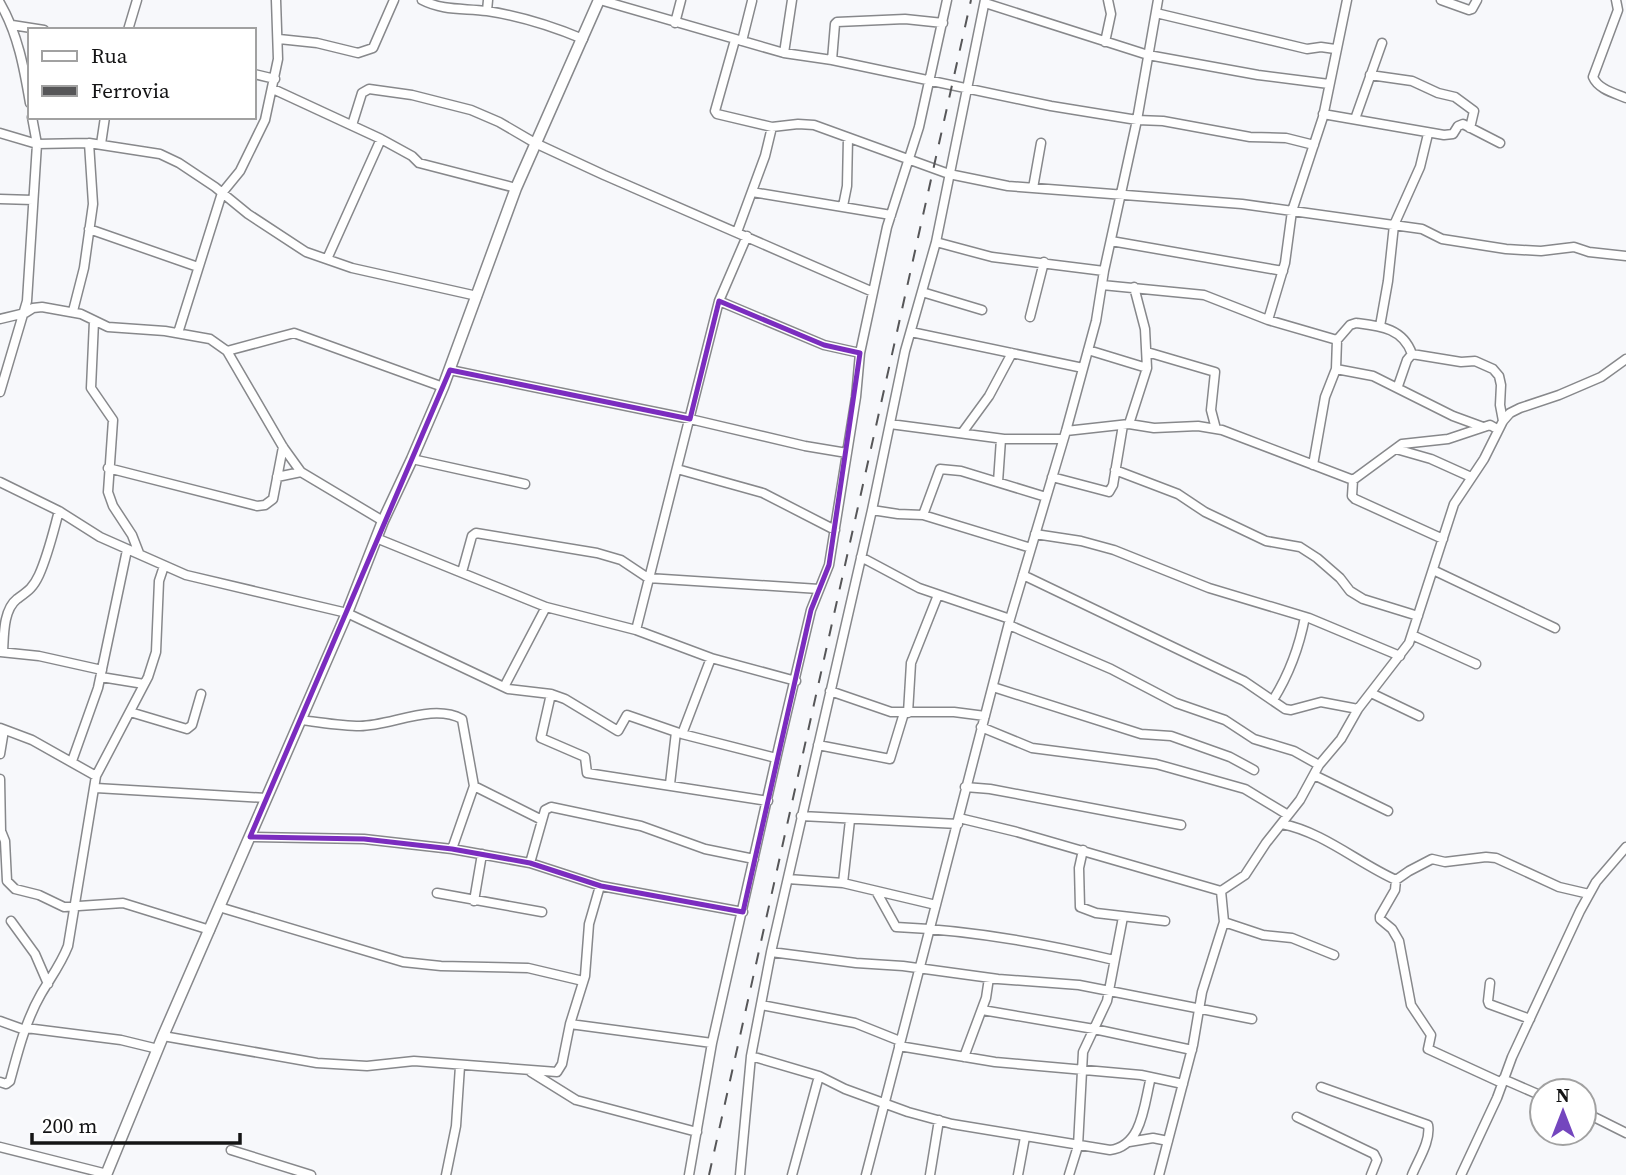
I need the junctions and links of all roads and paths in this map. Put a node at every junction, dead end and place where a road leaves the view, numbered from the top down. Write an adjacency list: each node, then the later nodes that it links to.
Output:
1 (137, 0): 25 (street)
2 (276, 0): 26 (street)
3 (394, 0): 26 (street)
4 (422, 0): 19 (street)
5 (488, 0): 19 (street)
6 (600, 0): 21 (street); 27 (street)
7 (681, 0): 21 (street)
8 (792, 0): 32 (street)
9 (947, 0): 22 (street)
10 (1108, 0): 29 (street)
11 (1158, 0): 20 (street)
12 (1347, 0): 31 (street)
13 (1441, 0): 14 (street)
14 (1477, 0)
15 (1616, 0): 43 (street)
16 (752, 1): 28 (street)
17 (985, 2): 29 (street); 40 (street)
18 (0, 3): 23 (street)
19 (487, 11): 27 (street)
20 (1156, 13): 31 (street); 33 (street)
21 (675, 23): 28 (street)
22 (943, 23): 34 (street); 38 (street)
23 (12, 25): 24 (street); 42 (street)
24 (31, 28)
25 (129, 28)
26 (279, 39): 37 (street)
27 (583, 39): 57 (street)
28 (739, 40): 32 (street); 50 (street)
29 (1105, 42): 33 (street)
30 (1382, 43): 36 (street)
31 (1335, 49): 39 (street)
32 (784, 53): 34 (street)
33 (1148, 55): 39 (street); 48 (street)
34 (832, 60): 38 (street)
35 (256, 74): 37 (street)
36 (1370, 75): 47 (street); 51 (street)
37 (275, 79): 41 (street)
38 (928, 80): 40 (street); 63 (street)
39 (1329, 84): 44 (street)
40 (967, 88): 48 (street); 64 (street)
41 (273, 89): 49 (street); 68 (street)
42 (28, 91)
43 (1626, 98)
44 (1323, 114): 47 (street); 62 (street)
45 (32, 119): 60 (street)
46 (105, 119): 61 (street)
47 (1355, 119): 53 (street)
48 (1137, 120): 62 (street); 69 (street)
49 (352, 125): 55 (street); 57 (street)
50 (772, 127): 54 (street); 67 (street)
51 (1470, 128): 53 (street); 59 (street)
52 (0, 133): 60 (street)
53 (1428, 134): 75 (street)
54 (848, 138): 63 (street); 72 (street)
55 (381, 139): 65 (street); 82 (street)
56 (89, 143): 60 (street); 61 (street); 76 (street)
57 (535, 143): 65 (street); 77 (street)
58 (1041, 143): 66 (street)
59 (1500, 143)
60 (37, 144): 71 (street)
61 (101, 144): 68 (street)
62 (1314, 145): 73 (street)
63 (910, 159): 64 (street); 74 (street)
64 (949, 174): 66 (street); 80 (street)
65 (516, 188): 91 (street)
66 (1034, 188): 69 (street)
67 (752, 192): 72 (street); 77 (street)
68 (222, 193): 82 (street); 84 (street)
69 (1121, 196): 73 (street); 79 (street)
70 (0, 200): 71 (street)
71 (33, 200): 95 (street)
72 (843, 206): 74 (street)
73 (1292, 211): 75 (street); 86 (street)
74 (891, 215): 89 (street)
75 (1394, 225): 81 (street); 100 (street)
76 (89, 229): 84 (street); 94 (street)
77 (737, 232): 78 (street)
78 (747, 236): 89 (street); 92 (street)
79 (1111, 241): 85 (street); 86 (street)
80 (936, 242): 83 (street); 90 (street)
81 (1626, 256)
82 (327, 259): 91 (street)
83 (1044, 262): 85 (street); 96 (street)
84 (198, 267): 102 (street)
85 (1104, 271): 87 (street)
86 (1283, 271): 98 (street)
87 (1102, 285): 88 (street); 104 (street)
88 (1134, 287): 98 (street); 106 (street)
89 (873, 292): 107 (street)
90 (922, 292): 93 (street); 101 (street)
91 (477, 296): 114 (street)
92 (719, 301): 107 (street); 118 (street)
93 (982, 310)
94 (73, 311): 95 (street); 99 (street)
95 (25, 313): 97 (street); 117 (street)
96 (1030, 317)
97 (0, 319)
98 (1268, 320): 103 (street)
99 (94, 321): 102 (street); 133 (street)
100 (1380, 326): 103 (street); 109 (street)
101 (911, 332): 108 (street); 120 (street)
102 (178, 333): 105 (street)
103 (1338, 340): 113 (street)
104 (1088, 350): 111 (street); 112 (street)
105 (227, 351): 116 (street); 128 (street)
106 (1147, 352): 112 (street); 123 (street)
107 (860, 353): 130 (street)
108 (1012, 353): 111 (street); 125 (street)
109 (1412, 354): 115 (street); 119 (street)
110 (1626, 359): 119 (street)
111 (1083, 368): 126 (street)
112 (1147, 368): 121 (street)
113 (1336, 369): 115 (street); 132 (street)
114 (450, 370): 116 (street); 118 (street)
115 (1398, 386): 122 (street)
116 (443, 387): 131 (street)
117 (0, 392)
118 (690, 419): 130 (street); 134 (street)
119 (1503, 421): 124 (street)
120 (890, 424): 125 (street); 145 (street)
121 (1126, 425): 123 (street); 126 (street); 135 (street)
122 (1483, 427): 124 (street); 129 (street)
123 (1216, 429): 132 (street)
124 (1497, 429): 139 (street)
125 (962, 433): 127 (street)
126 (1065, 435): 127 (street); 138 (street)
127 (1002, 439): 142 (street)
128 (283, 447): 136 (street); 137 (street)
129 (1396, 449): 139 (street); 140 (street)
130 (847, 453): 149 (street)
131 (412, 459): 143 (street); 148 (street)
132 (1313, 465): 140 (street)
133 (108, 468): 137 (street); 155 (street)
134 (677, 469): 149 (street); 161 (street)
135 (1115, 470): 138 (street); 166 (street)
136 (301, 472): 137 (street); 148 (street)
137 (277, 477)
138 (1052, 477): 144 (street)
139 (1471, 477): 152 (street)
140 (1353, 480): 152 (street)
141 (0, 482): 146 (street)
142 (998, 482): 144 (street); 147 (street)
143 (525, 485)
144 (1046, 497): 150 (street)
145 (872, 510): 147 (street); 156 (street)
146 (59, 511): 154 (street); 172 (street)
147 (923, 515): 153 (street)
148 (383, 521): 151 (street)
149 (835, 530): 162 (street)
150 (1035, 534): 153 (street); 167 (street)
151 (376, 538): 159 (street); 165 (street)
152 (1443, 539): 158 (street)
153 (1031, 548): 160 (street)
154 (127, 550): 155 (street); 176 (street)
155 (139, 554): 157 (street)
156 (861, 557): 163 (street); 181 (street)
157 (164, 566): 165 (street); 178 (street)
158 (1433, 570): 166 (street); 169 (street)
159 (462, 572): 161 (street); 164 (street)
160 (1023, 575): 168 (street); 185 (street)
161 (648, 578): 162 (street); 170 (street)
162 (819, 589): 177 (street)
163 (938, 595): 168 (street); 188 (street)
164 (546, 607): 170 (street); 179 (street)
165 (347, 613): 179 (street); 191 (street)
166 (1418, 616): 171 (street)
167 (1305, 617): 173 (street); 185 (street)
168 (1009, 622): 180 (street); 199 (street)
169 (1555, 628)
170 (636, 630): 174 (street)
171 (1412, 635): 173 (street); 175 (street)
172 (1, 652): 176 (street)
173 (1400, 656): 182 (street)
174 (711, 658): 177 (street); 194 (street)
175 (1476, 664)
176 (101, 673): 178 (street); 198 (street)
177 (796, 681): 197 (street)
178 (144, 684): 187 (street)
179 (504, 687): 184 (street)
180 (993, 687): 189 (street); 200 (street)
181 (830, 691): 188 (street); 195 (street)
182 (1371, 692): 186 (street); 190 (street)
183 (201, 694): 187 (street)
184 (551, 694): 194 (street); 204 (street)
185 (1273, 700): 186 (street)
186 (1358, 709): 199 (street)
187 (130, 712): 202 (street)
188 (906, 713): 189 (street); 195 (street)
189 (985, 716): 192 (street)
190 (1419, 716)
191 (300, 720): 205 (street); 208 (street)
192 (981, 727): 207 (street); 211 (street)
193 (2, 729): 196 (street); 198 (street)
194 (679, 733): 197 (street); 204 (street)
195 (818, 745): 212 (street)
196 (0, 754)
197 (776, 758): 209 (street)
198 (72, 761): 202 (street)
199 (1319, 765): 201 (street)
200 (1254, 770)
201 (1314, 775): 210 (street); 211 (street)
202 (96, 776): 206 (street)
203 (0, 779): 218 (street)
204 (670, 784): 209 (street)
205 (474, 786): 213 (street); 221 (street)
206 (96, 788): 208 (street); 236 (street)
207 (965, 788): 215 (street); 217 (street)
208 (266, 798): 219 (street)
209 (768, 801): 224 (street)
210 (1388, 811)
211 (1287, 815): 216 (street)
212 (801, 816): 214 (street); 226 (street)
213 (542, 820): 224 (street); 225 (street)
214 (850, 820): 215 (street); 228 (street)
215 (959, 821): 222 (street); 235 (street)
216 (1282, 824): 227 (street); 231 (street)
217 (1181, 825)
218 (0, 831): 236 (street)
219 (250, 837): 221 (street); 237 (street)
220 (1626, 847): 233 (street)
221 (452, 849): 223 (street)
222 (1083, 850): 231 (street); 240 (street)
223 (482, 854): 225 (street); 234 (street)
224 (754, 859): 239 (street)
225 (530, 863): 229 (street)
226 (788, 878): 228 (street); 246 (street)
227 (1396, 880): 233 (street); 276 (street)
228 (843, 883): 230 (street)
229 (600, 886): 239 (street); 251 (street)
230 (876, 891): 235 (street); 244 (street)
231 (1220, 891): 243 (street)
232 (437, 893): 234 (street)
233 (1589, 894): 259 (street)
234 (474, 901): 238 (street)
235 (936, 905): 244 (street)
236 (74, 907): 245 (street); 253 (street)
237 (219, 907): 245 (street); 251 (street)
238 (542, 912)
239 (743, 912): 265 (street)
240 (1123, 917): 242 (street); 248 (street)
241 (12, 921): 253 (street)
242 (1165, 921)
243 (1224, 922): 247 (street); 256 (street)
244 (930, 928): 248 (street); 249 (street)
245 (210, 930): 264 (street)
246 (771, 952): 249 (street); 255 (street)
247 (1334, 955)
248 (1114, 960): 254 (street)
249 (919, 968): 250 (street); 266 (street)
250 (989, 978): 254 (street); 257 (street)
251 (583, 981): 261 (street)
252 (1490, 983): 259 (street)
253 (48, 984): 262 (street)
254 (1109, 991): 256 (street); 263 (street)
255 (761, 1005): 266 (street); 269 (street)
256 (1199, 1007): 258 (street); 268 (street)
257 (982, 1010): 263 (street); 270 (street)
258 (1252, 1018)
259 (1530, 1019): 276 (street)
260 (0, 1021): 262 (street)
261 (570, 1024): 265 (street); 273 (street)
262 (25, 1029): 267 (street); 277 (street)
263 (1094, 1029): 268 (street); 272 (street)
264 (163, 1036): 267 (street); 271 (street)
265 (712, 1043): 285 (street)
266 (900, 1044): 270 (street); 281 (street)
267 (158, 1049): 293 (street)
268 (1192, 1050): 278 (street)
269 (751, 1056): 274 (street); 297 (street)
270 (964, 1057): 272 (street)
271 (460, 1066): 273 (street); 295 (street)
272 (1080, 1071): 275 (street); 290 (street)
273 (531, 1072): 285 (street)
274 (819, 1076): 281 (street); 298 (street)
275 (1151, 1077): 278 (street); 289 (street)
276 (1502, 1081): 280 (street); 306 (street)
277 (0, 1082)
278 (1183, 1084): 288 (street)
279 (1321, 1087): 305 (street)
280 (1528, 1091)
281 (886, 1105): 284 (street); 299 (street)
282 (1297, 1117): 304 (street)
283 (1598, 1119): 286 (street)
284 (939, 1120): 287 (street); 300 (street)
285 (697, 1132): 296 (street)
286 (1626, 1133)
287 (1025, 1137): 290 (street); 301 (street)
288 (1168, 1141): 289 (street); 303 (street)
289 (1129, 1142): 290 (street)
290 (1078, 1146): 302 (street)
291 (0, 1147): 293 (street)
292 (231, 1150): 294 (street)
293 (106, 1175)
294 (311, 1175)
295 (446, 1175)
296 (689, 1175)
297 (740, 1175)
298 (792, 1175)
299 (866, 1175)
300 (930, 1175)
301 (1018, 1175)
302 (1069, 1175)
303 (1159, 1175)
304 (1371, 1175)
305 (1412, 1175)
306 (1461, 1175)

